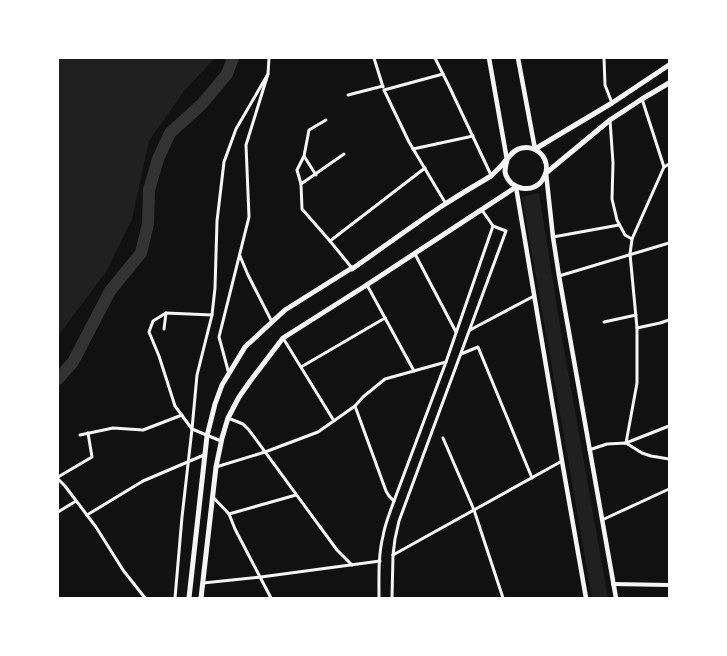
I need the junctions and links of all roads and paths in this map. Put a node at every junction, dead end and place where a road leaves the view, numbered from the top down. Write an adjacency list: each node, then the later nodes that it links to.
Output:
1 (269, 58): 8 (street)
2 (374, 58): 11 (street)
3 (435, 58): 9 (street)
4 (489, 58): 23 (main road)
5 (518, 58): 20 (main road)
6 (604, 58): 15 (street)
7 (669, 65): 15 (main road)
8 (268, 74): 42 (street); 48 (street)
9 (443, 74): 12 (street); 18 (street)
10 (669, 83): 14 (main road)
11 (383, 86): 12 (street); 13 (street)
12 (384, 90): 19 (street)
13 (348, 95)
14 (642, 99): 17 (main road); 25 (street)
15 (612, 103): 20 (main road)
16 (326, 120): 22 (street)
17 (610, 120): 27 (main road); 34 (street)
18 (473, 136): 19 (street); 29 (street)
19 (413, 149): 26 (street)
20 (535, 149): 23 (main road); 27 (main road)
21 (344, 154): 28 (street)
22 (304, 156): 28 (street); 30 (street)
23 (507, 160): 29 (main road); 31 (main road)
24 (669, 164): 25 (street)
25 (664, 167): 37 (street)
26 (425, 168): 32 (street); 38 (street)
27 (546, 173): 31 (main road); 36 (main road)
28 (316, 175): 30 (street)
29 (491, 175): 32 (main road)
30 (301, 184): 38 (street)
31 (516, 187): 33 (main road); 46 (main road)
32 (446, 204): 43 (main road)
33 (482, 210): 35 (street); 40 (main road)
34 (619, 225): 36 (street); 37 (street)
35 (493, 226): 56 (street); 57 (street)
36 (553, 237): 44 (main road)
37 (632, 239): 41 (street)
38 (330, 241): 43 (street)
39 (669, 243): 41 (street)
40 (415, 254): 45 (main road); 57 (street)
41 (630, 254): 44 (street); 49 (street)
42 (240, 255): 52 (street); 63 (street)
43 (352, 268): 52 (main road)
44 (559, 276): 76 (main road)
45 (367, 285): 50 (street); 58 (main road)
46 (534, 296): 56 (street); 80 (main road)
47 (166, 313): 48 (street); 55 (street); 65 (street)
48 (212, 315): 69 (street)
49 (636, 315): 53 (street); 54 (street)
50 (385, 318): 61 (street); 62 (street)
51 (669, 320): 54 (street)
52 (272, 322): 63 (main road)
53 (604, 322)
54 (637, 328): 75 (street)
55 (164, 329)
56 (470, 330): 59 (street)
57 (456, 332): 60 (street)
58 (283, 338): 61 (street); 66 (main road)
59 (461, 354): 84 (street); 95 (street)
60 (446, 362): 62 (street); 89 (street)
61 (301, 367): 67 (street)
62 (414, 371): 64 (street)
63 (229, 374): 72 (main road)
64 (355, 406): 67 (street); 89 (street)
65 (182, 415): 69 (street); 70 (street)
66 (228, 418): 74 (main road); 77 (street)
67 (334, 420): 77 (street)
68 (669, 426): 75 (street)
69 (192, 429): 72 (street); 81 (street)
70 (88, 433): 71 (street); 83 (street)
71 (80, 435)
72 (207, 436): 74 (street); 78 (main road)
73 (443, 438): 90 (street)
74 (221, 441): 82 (main road)
75 (626, 443): 76 (street); 79 (street)
76 (590, 450): 94 (main road)
77 (265, 452): 82 (street); 86 (street)
78 (205, 454): 81 (street); 104 (main road)
79 (669, 459)
80 (562, 461): 84 (street); 110 (main road)
81 (189, 462): 93 (street); 103 (street)
82 (216, 467): 87 (main road)
83 (58, 478): 88 (street)
84 (532, 478): 90 (street)
85 (669, 489): 94 (street)
86 (296, 494): 92 (street); 97 (street)
87 (213, 497): 92 (street); 99 (main road)
88 (76, 501): 91 (street); 93 (street)
89 (394, 501): 96 (street)
90 (474, 510): 95 (street); 109 (street)
91 (58, 512)
92 (229, 514): 98 (street)
93 (87, 515): 102 (street)
94 (602, 520): 100 (main road)
95 (393, 555): 108 (street)
96 (380, 561): 97 (street); 107 (street)
97 (352, 565): 98 (street)
98 (261, 577): 99 (street); 106 (street)
99 (203, 583): 105 (main road)
100 (613, 584): 101 (street); 111 (main road)
101 (669, 585)
102 (145, 598)
103 (175, 598)
104 (189, 598)
105 (201, 598)
106 (271, 598)
107 (379, 598)
108 (392, 598)
109 (503, 598)
110 (586, 598)
111 (616, 598)

